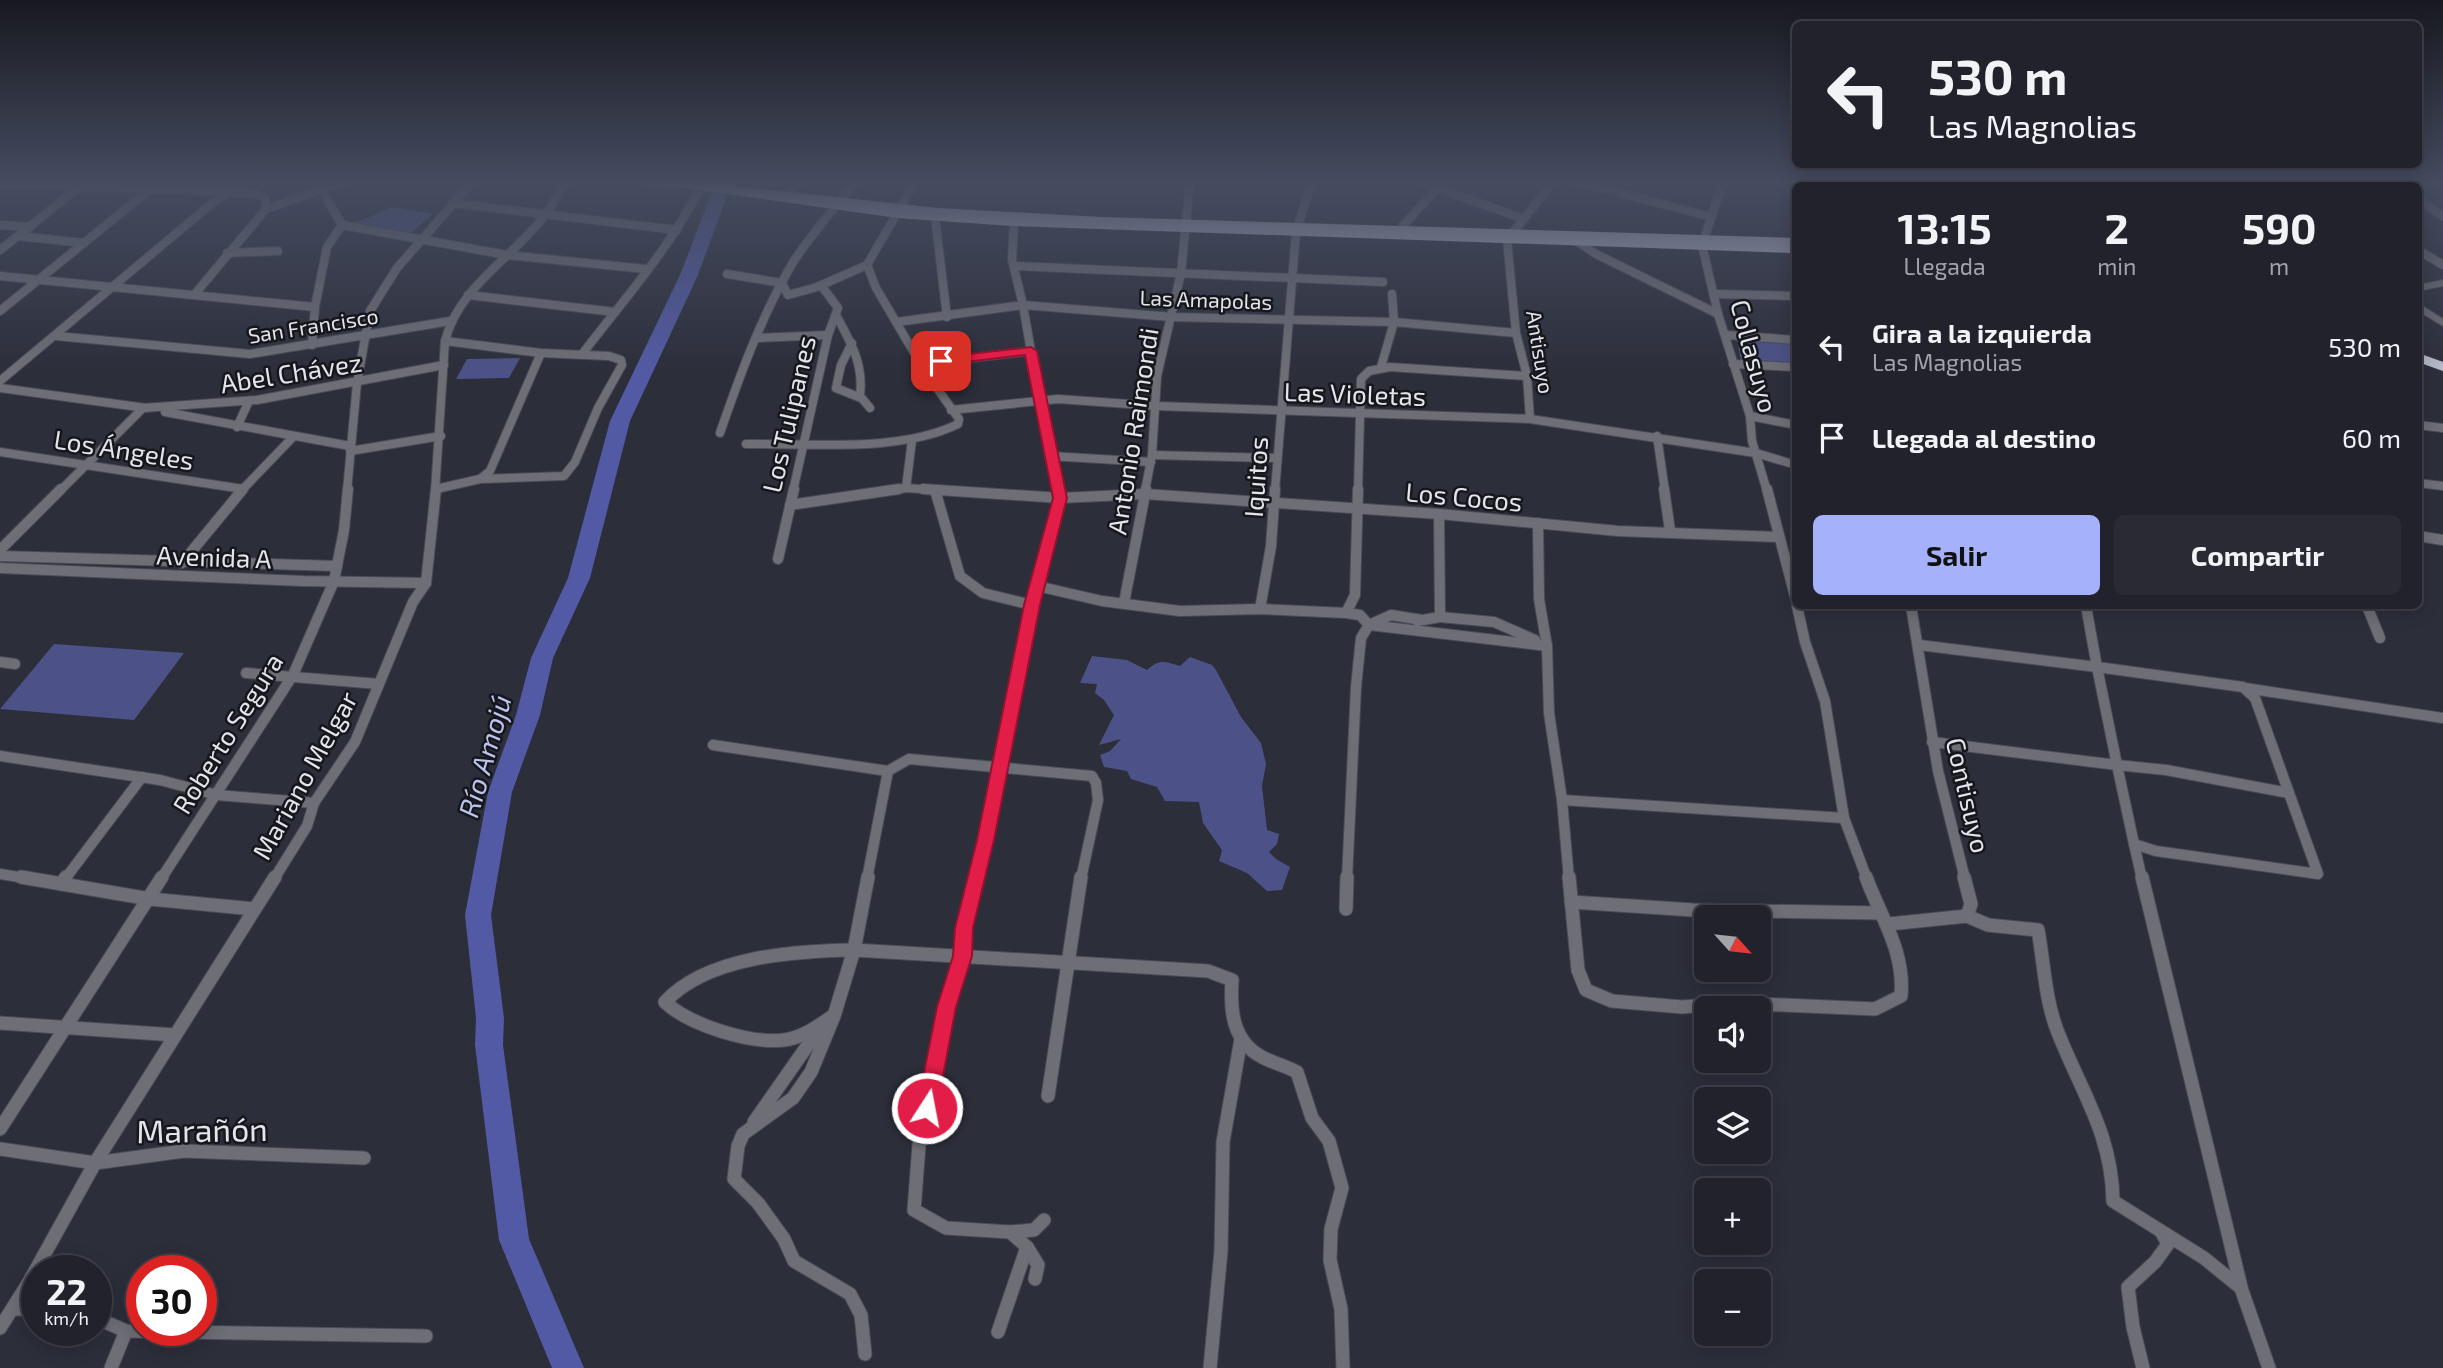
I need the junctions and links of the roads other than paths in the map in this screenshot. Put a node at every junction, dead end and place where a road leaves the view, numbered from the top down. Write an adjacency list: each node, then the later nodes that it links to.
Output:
1 (81, 246): 32 (street)
2 (161, 246): 37 (street)
3 (233, 246): 22 (street)
4 (328, 246): 45 (street)
5 (416, 246): 59 (street, Roberto Segura)
6 (455, 246): 23 (street)
7 (516, 246): 23 (street, Mariano Melgar)
8 (664, 246): 27 (street)
9 (804, 246): 34 (street)
10 (879, 246): 24 (street)
11 (938, 246): 51 (street)
12 (1013, 246): 26 (street)
13 (1183, 246): 28 (street, Antonio Raimondi)
14 (1296, 246): 31 (street, Iquitos)
15 (1510, 246): 58 (street, Antisuyo)
16 (1584, 246): 49 (street)
17 (1704, 246): 40 (street, Collasuyo)
18 (1754, 246): 19 (highway)
19 (1792, 249)
20 (278, 251): 22 (street)
21 (2422, 252): 25 (street)
22 (227, 253): 41 (street)
23 (508, 255): 27 (street); 42 (street, Mariano Melgar)
24 (867, 265): 36 (street); 55 (street)
25 (2443, 265)
26 (1014, 266): 28 (street); 44 (street)
27 (646, 269): 48 (street)
28 (1181, 273): 31 (street); 52 (street, Antonio Raimondi)
29 (727, 274): 34 (street)
30 (0, 276): 32 (street)
31 (1293, 276): 33 (street); 53 (street, Iquitos)
32 (39, 280): 37 (street); 47 (street)
33 (1383, 282)
34 (782, 283): 36 (street); 63 (street)
35 (2443, 283): 38 (street)
36 (821, 285): 50 (street, Los Tulipanes)
37 (111, 287): 41 (street); 62 (street)
38 (2422, 287)
39 (1392, 294): 56 (street)
40 (1716, 294): 43 (street); 49 (street, Collasuyo)
41 (194, 295): 45 (street)
42 (468, 295): 48 (street); 54 (street, Mariano Melgar)
43 (1792, 296)
44 (1023, 305): 51 (street, Las Amapolas); 52 (street, Las Amapolas); 68 (street)
45 (315, 307): 67 (street)
46 (2422, 309): 57 (street)
47 (0, 311)
48 (615, 312): 71 (street)
49 (1718, 314): 61 (street, Collasuyo)
50 (836, 315): 60 (street, Los Tulipanes); 66 (street)
51 (947, 317): 55 (street, Las Amapolas)
52 (1172, 317): 53 (street, Las Amapolas); 87 (street, Antonio Raimondi)
53 (1288, 319): 56 (street, Las Amapolas); 91 (street, Iquitos)
54 (450, 321): 59 (street, San Francisco); 65 (street, Mariano Melgar)
55 (896, 322): 74 (street)
56 (1394, 322): 58 (street, Las Amapolas); 77 (street)
57 (2443, 323)
58 (1516, 333): 80 (street, Antisuyo)
59 (367, 334): 67 (street, San Francisco); 82 (street, Roberto Segura)
60 (828, 335): 63 (street); 104 (street, Los Tulipanes)
61 (1726, 335): 64 (street); 75 (street, Collasuyo)
62 (56, 336): 67 (street, San Francisco); 81 (street)
63 (757, 338): 99 (street)
64 (1792, 340)
65 (445, 341): 69 (street); 76 (street, Mariano Melgar)
66 (852, 343): 84 (street); 84 (street)
67 (312, 345)
68 (1031, 351): 74 (street); 85 (street)
69 (541, 353): 71 (street); 114 (street)
70 (2422, 353): 73 (highway)
71 (583, 354): 114 (street)
72 (2422, 359): 79 (highway)
73 (2443, 361)
74 (919, 363): 90 (street)
75 (1733, 364): 78 (street); 93 (street, Collasuyo)
76 (444, 365): 82 (street, Abel Chávez); 101 (street, Mariano Melgar)
77 (1381, 367): 80 (street); 92 (street)
78 (1792, 367)
79 (2443, 367)
80 (1527, 376): 94 (street, Antisuyo)
81 (0, 380)
82 (357, 383): 86 (street, Abel Chávez); 106 (street, Roberto Segura)
83 (0, 387): 88 (street)
84 (861, 398): 89 (street)
85 (1039, 399): 87 (street, Las Violetas); 90 (street, Las Violetas); 109 (street)
86 (249, 401): 88 (street, Abel Chávez); 97 (street)
87 (1157, 406): 91 (street, Las Violetas); 110 (street, Antonio Raimondi)
88 (143, 408): 97 (street); 113 (street)
89 (870, 408)
90 (951, 410): 103 (street)
91 (1281, 411): 92 (street, Las Violetas); 111 (street, Iquitos)
92 (1359, 414): 94 (street, Las Violetas); 125 (street)
93 (1750, 416): 95 (street); 108 (street, Collasuyo)
94 (1530, 419): 102 (street, Las Violetas)
95 (1792, 424)
96 (2422, 425): 98 (street)
97 (237, 427): 100 (street)
98 (2443, 428)
99 (720, 433)
100 (293, 436): 106 (street); 118 (street)
101 (441, 436): 106 (street); 119 (street, Mariano Melgar)
102 (1657, 436): 108 (street, Las Violetas); 128 (street)
103 (912, 440): 104 (street); 117 (street)
104 (804, 443): 105 (street); 124 (street, Los Tulipanes)
105 (746, 444)
106 (351, 448): 136 (street, Roberto Segura)
107 (0, 452): 113 (street, Los Ángeles)
108 (1756, 453): 112 (street, Las Violetas); 129 (street, Collasuyo)
109 (1049, 456): 110 (street); 122 (street)
110 (1152, 458): 111 (street); 121 (street, Antonio Raimondi)
111 (1276, 458): 123 (street, Iquitos)
112 (1792, 464)
113 (84, 465): 118 (street, Los Ángeles); 132 (street)
114 (480, 479): 119 (street)
115 (2422, 483): 116 (street)
116 (2443, 486)
117 (906, 488): 120 (street); 124 (street)
118 (243, 489): 135 (street)
119 (436, 489): 140 (street, Mariano Melgar)
120 (935, 490): 122 (street); 144 (street)
121 (1145, 494): 122 (street, Los Cocos); 123 (street, Los Cocos); 143 (street, Antonio Raimondi)
122 (1060, 498): 141 (street)
123 (1275, 503): 125 (street, Los Cocos); 145 (street, Iquitos)
124 (790, 505): 134 (street, Los Tulipanes)
125 (1359, 508): 126 (street, Los Cocos); 150 (street)
126 (1438, 514): 127 (street, Los Cocos); 151 (street)
127 (1538, 523): 128 (street, Los Cocos); 157 (street)
128 (1670, 531): 129 (street, Los Cocos)
129 (1778, 537): 142 (street, Collasuyo)
130 (2422, 537): 131 (street)
131 (2443, 540)
132 (0, 550)
133 (0, 556): 135 (street, Avenida A)
134 (778, 559)
135 (183, 561): 136 (street, Avenida A); 138 (street)
136 (337, 566): 139 (street, Roberto Segura)
137 (0, 568): 138 (street, Avenida A)
138 (172, 576): 139 (street, Avenida A)
139 (334, 582): 140 (street, Avenida A); 162 (street, Roberto Segura)
140 (426, 583): 163 (street, Mariano Melgar)
141 (1037, 586): 143 (street); 144 (street)
142 (1792, 588)
143 (1124, 603): 145 (street)
144 (1032, 605): 170 (street)
145 (1260, 609): 150 (street)
146 (1797, 609): 177 (street, Collasuyo)
147 (1912, 609): 156 (street, Contisuyo)
148 (2087, 609): 160 (street)
149 (2368, 609): 155 (street)
150 (1346, 613): 153 (street)
151 (1440, 617): 152 (street); 157 (street)
152 (1422, 620): 153 (street); 154 (street)
153 (1369, 625): 154 (street); 184 (street)
154 (1398, 626): 157 (street)
155 (2380, 638)
156 (1919, 645): 160 (street); 166 (street, Contisuyo)
157 (1548, 646): 175 (street)
158 (0, 662): 159 (street)
159 (15, 664)
160 (2097, 667): 164 (street); 169 (street)
161 (246, 673): 162 (street)
162 (293, 675): 163 (street); 174 (street, Roberto Segura)
163 (379, 684): 176 (street, Mariano Melgar)
164 (2243, 687): 165 (street); 173 (street)
165 (2443, 718)
166 (1933, 742): 169 (street); 186 (street, Contisuyo)
167 (713, 744): 171 (street)
168 (2, 759): 172 (street)
169 (2117, 765): 173 (street); 178 (street)
170 (998, 767): 171 (street); 189 (street); 190 (street)
171 (888, 771): 188 (street)
172 (142, 777): 174 (street); 180 (street)
173 (2289, 793): 178 (street)
174 (217, 795): 176 (street); 181 (street, Roberto Segura)
175 (1562, 800): 177 (street); 182 (street)
176 (314, 803): 183 (street, Mariano Melgar)
177 (1844, 818): 185 (street, Collasuyo)
178 (2134, 844): 206 (street)
179 (0, 874): 180 (street)
180 (61, 884): 181 (street)
181 (150, 899): 183 (street); 193 (street, Roberto Segura)
182 (1571, 902): 185 (street); 187 (street)
183 (254, 909): 194 (street, Mariano Melgar)
184 (1346, 909)
185 (1879, 913): 187 (street)
186 (1967, 916): 187 (street); 202 (street)
187 (1889, 924)
188 (854, 950): 189 (street); 191 (street); 191 (street)
189 (962, 956): 190 (street); 203 (street)
190 (1067, 964): 195 (street); 196 (street)
191 (834, 1016): 215 (street)
192 (0, 1023): 193 (street)
193 (67, 1028): 194 (street); 197 (street, Roberto Segura)
194 (175, 1035): 200 (street, Mariano Melgar)
195 (1241, 1039): 217 (street); 218 (street)
196 (1048, 1096)
197 (0, 1129)
198 (0, 1149): 200 (street, Marañón)
199 (364, 1158): 200 (street, Marañón)
200 (94, 1163): 207 (street, Mariano Melgar)
201 (1044, 1220): 203 (street)
202 (2161, 1230): 206 (street); 219 (street)
203 (1010, 1232): 204 (street)
204 (1027, 1247): 205 (street); 212 (street)
205 (1035, 1279)
206 (2241, 1288): 220 (street)
207 (12, 1309): 208 (street); 210 (street, Mariano Melgar)
208 (21, 1309)
209 (112, 1325): 211 (street)
210 (0, 1328)
211 (126, 1331): 216 (street)
212 (998, 1332)
213 (217, 1333): 214 (street)
214 (426, 1336)
215 (865, 1354)
216 (111, 1368)
217 (1210, 1368)
218 (1343, 1368)
219 (2143, 1368)
220 (2269, 1368)

